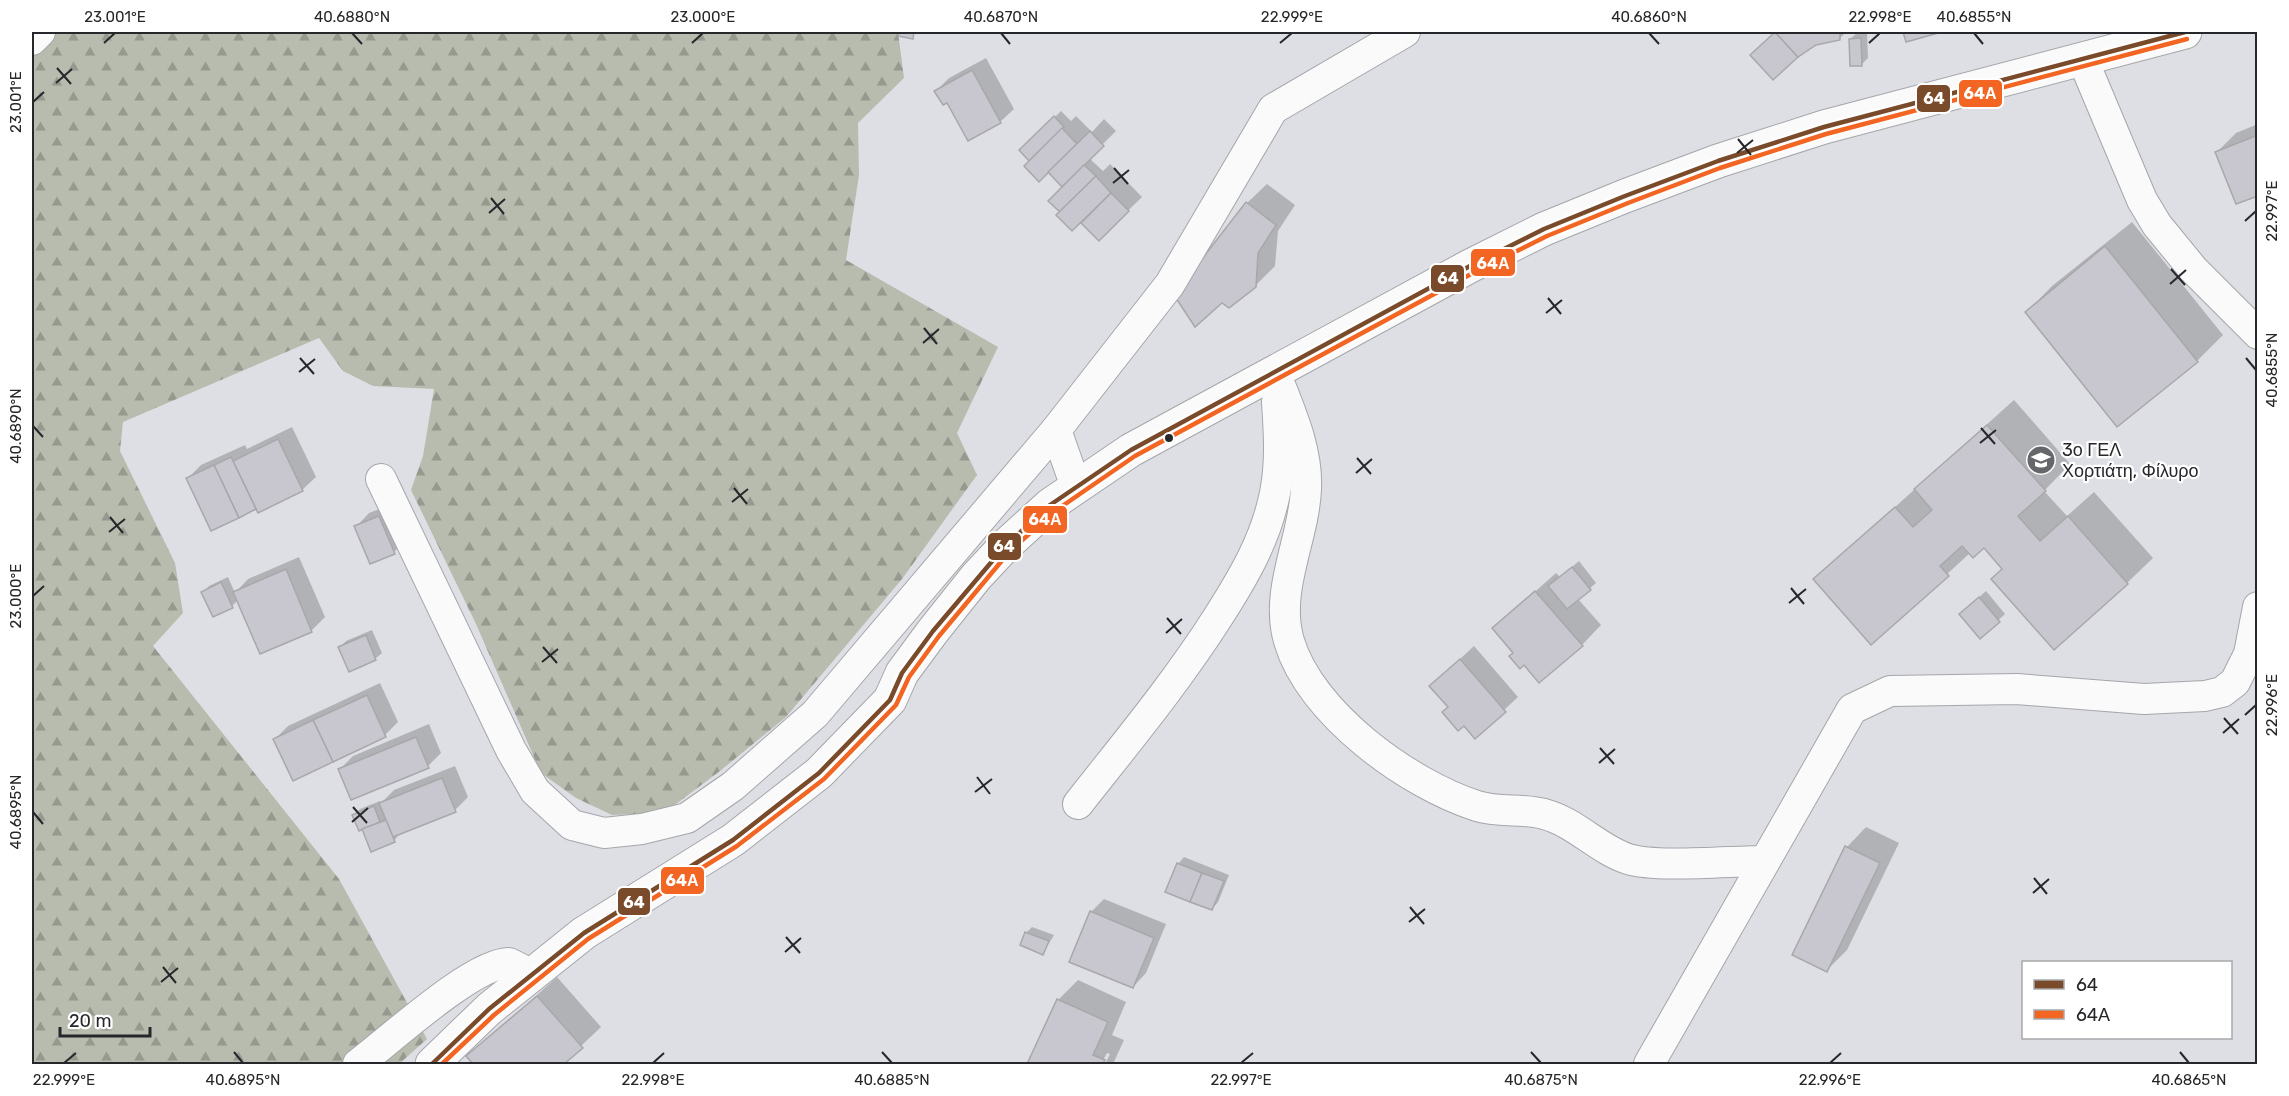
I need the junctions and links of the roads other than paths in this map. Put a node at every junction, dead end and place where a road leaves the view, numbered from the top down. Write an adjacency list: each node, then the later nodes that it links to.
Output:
1 (40, 32): 4 (street)
2 (1405, 32): 8 (street)
3 (2185, 32): 5 (main road)
4 (32, 40)
5 (2083, 60): 6 (street); 7 (main road)
6 (2258, 334)
7 (1275, 372): 10 (main road); 12 (street); 13 (street)
8 (1056, 430): 9 (street); 10 (street)
9 (381, 479)
10 (1076, 487): 14 (main road)
11 (2258, 607): 13 (street)
12 (1078, 804)
13 (1764, 861): 17 (street)
14 (527, 977): 15 (street); 16 (main road)
15 (358, 1065)
16 (432, 1065)
17 (1650, 1065)

